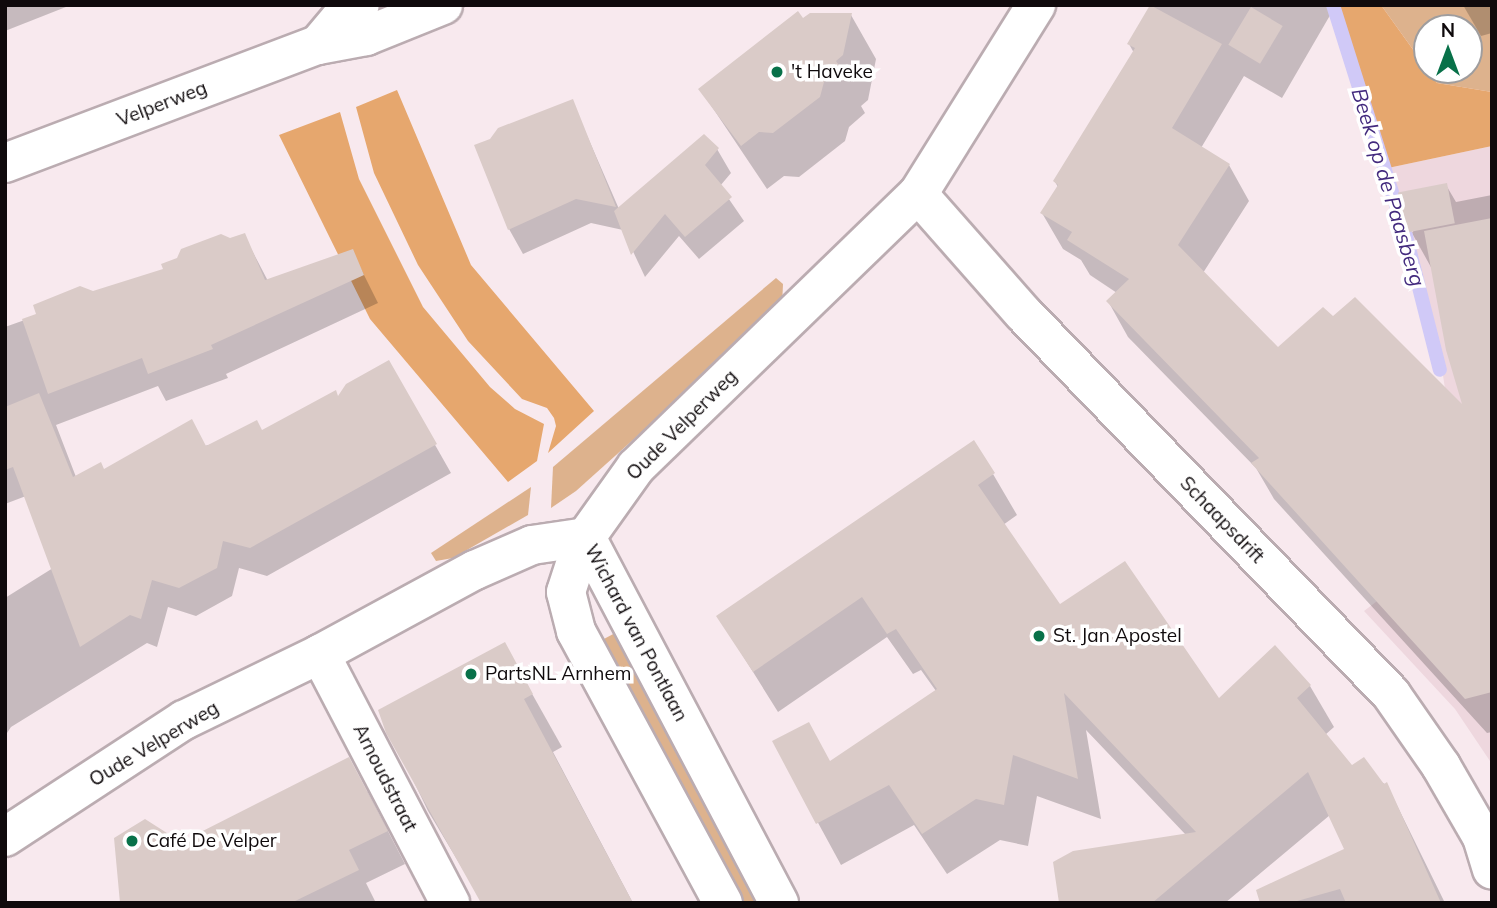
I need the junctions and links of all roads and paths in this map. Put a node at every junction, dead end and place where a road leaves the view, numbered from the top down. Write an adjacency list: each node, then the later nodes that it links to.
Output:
1 (360, 5): 4 (street, Velperweg)
2 (1036, 5): 6 (street, Oude Velperweg)
3 (417, 9): 4 (street, Velperweg)
4 (318, 45): 5 (street, Velperweg)
5 (5, 163)
6 (918, 194): 7 (street, Oude Velperweg); 10 (street, Schaapsdrift)
7 (586, 537): 8 (street, Oude Velperweg); 12 (street, Wichard van Pontlaan); 13 (street, Wichard van Pontlaan)
8 (320, 654): 9 (street, Oude Velperweg); 11 (street, Arnoudstraat)
9 (5, 837)
10 (1492, 870)
11 (450, 903)
12 (723, 903)
13 (779, 903)

